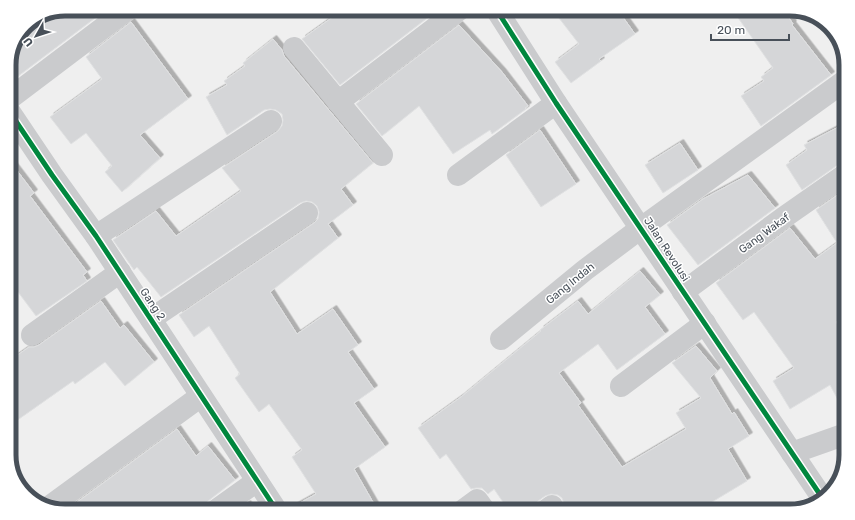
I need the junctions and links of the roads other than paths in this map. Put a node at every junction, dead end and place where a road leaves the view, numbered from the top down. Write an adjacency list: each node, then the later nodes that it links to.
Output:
1 (119, 16): 6 (street)
2 (451, 16): 7 (street)
3 (501, 16): 8 (street, Jalan Revolusi)
4 (294, 48): 7 (street)
5 (839, 85): 15 (street, Gang Indah)
6 (16, 94)
7 (338, 102): 11 (street)
8 (556, 102): 12 (street); 15 (street, Jalan Revolusi)
9 (271, 120): 16 (street)
10 (16, 121): 16 (street, Gang 2)
11 (382, 155)
12 (458, 175)
13 (839, 179): 18 (street, Gang Wakaf)
14 (307, 213): 19 (street)
15 (641, 228): 18 (street, Jalan Revolusi); 22 (street, Gang Indah)
16 (96, 236): 17 (street, Gang 2)
17 (120, 272): 19 (street, Gang 2); 21 (street)
18 (683, 292): 20 (street, Jalan Revolusi)
19 (151, 319): 24 (street, Gang 2)
20 (705, 323): 23 (street); 26 (street, Jalan Revolusi)
21 (32, 335)
22 (501, 339)
23 (621, 386)
24 (201, 396): 27 (street, Gang 2); 29 (street)
25 (839, 436): 26 (street)
26 (792, 453): 28 (street, Jalan Revolusi)
27 (257, 481): 30 (street); 31 (street, Gang 2)
28 (819, 495)
29 (55, 503)
30 (225, 504)
31 (272, 504)
32 (472, 504): 33 (street)
33 (480, 504)

